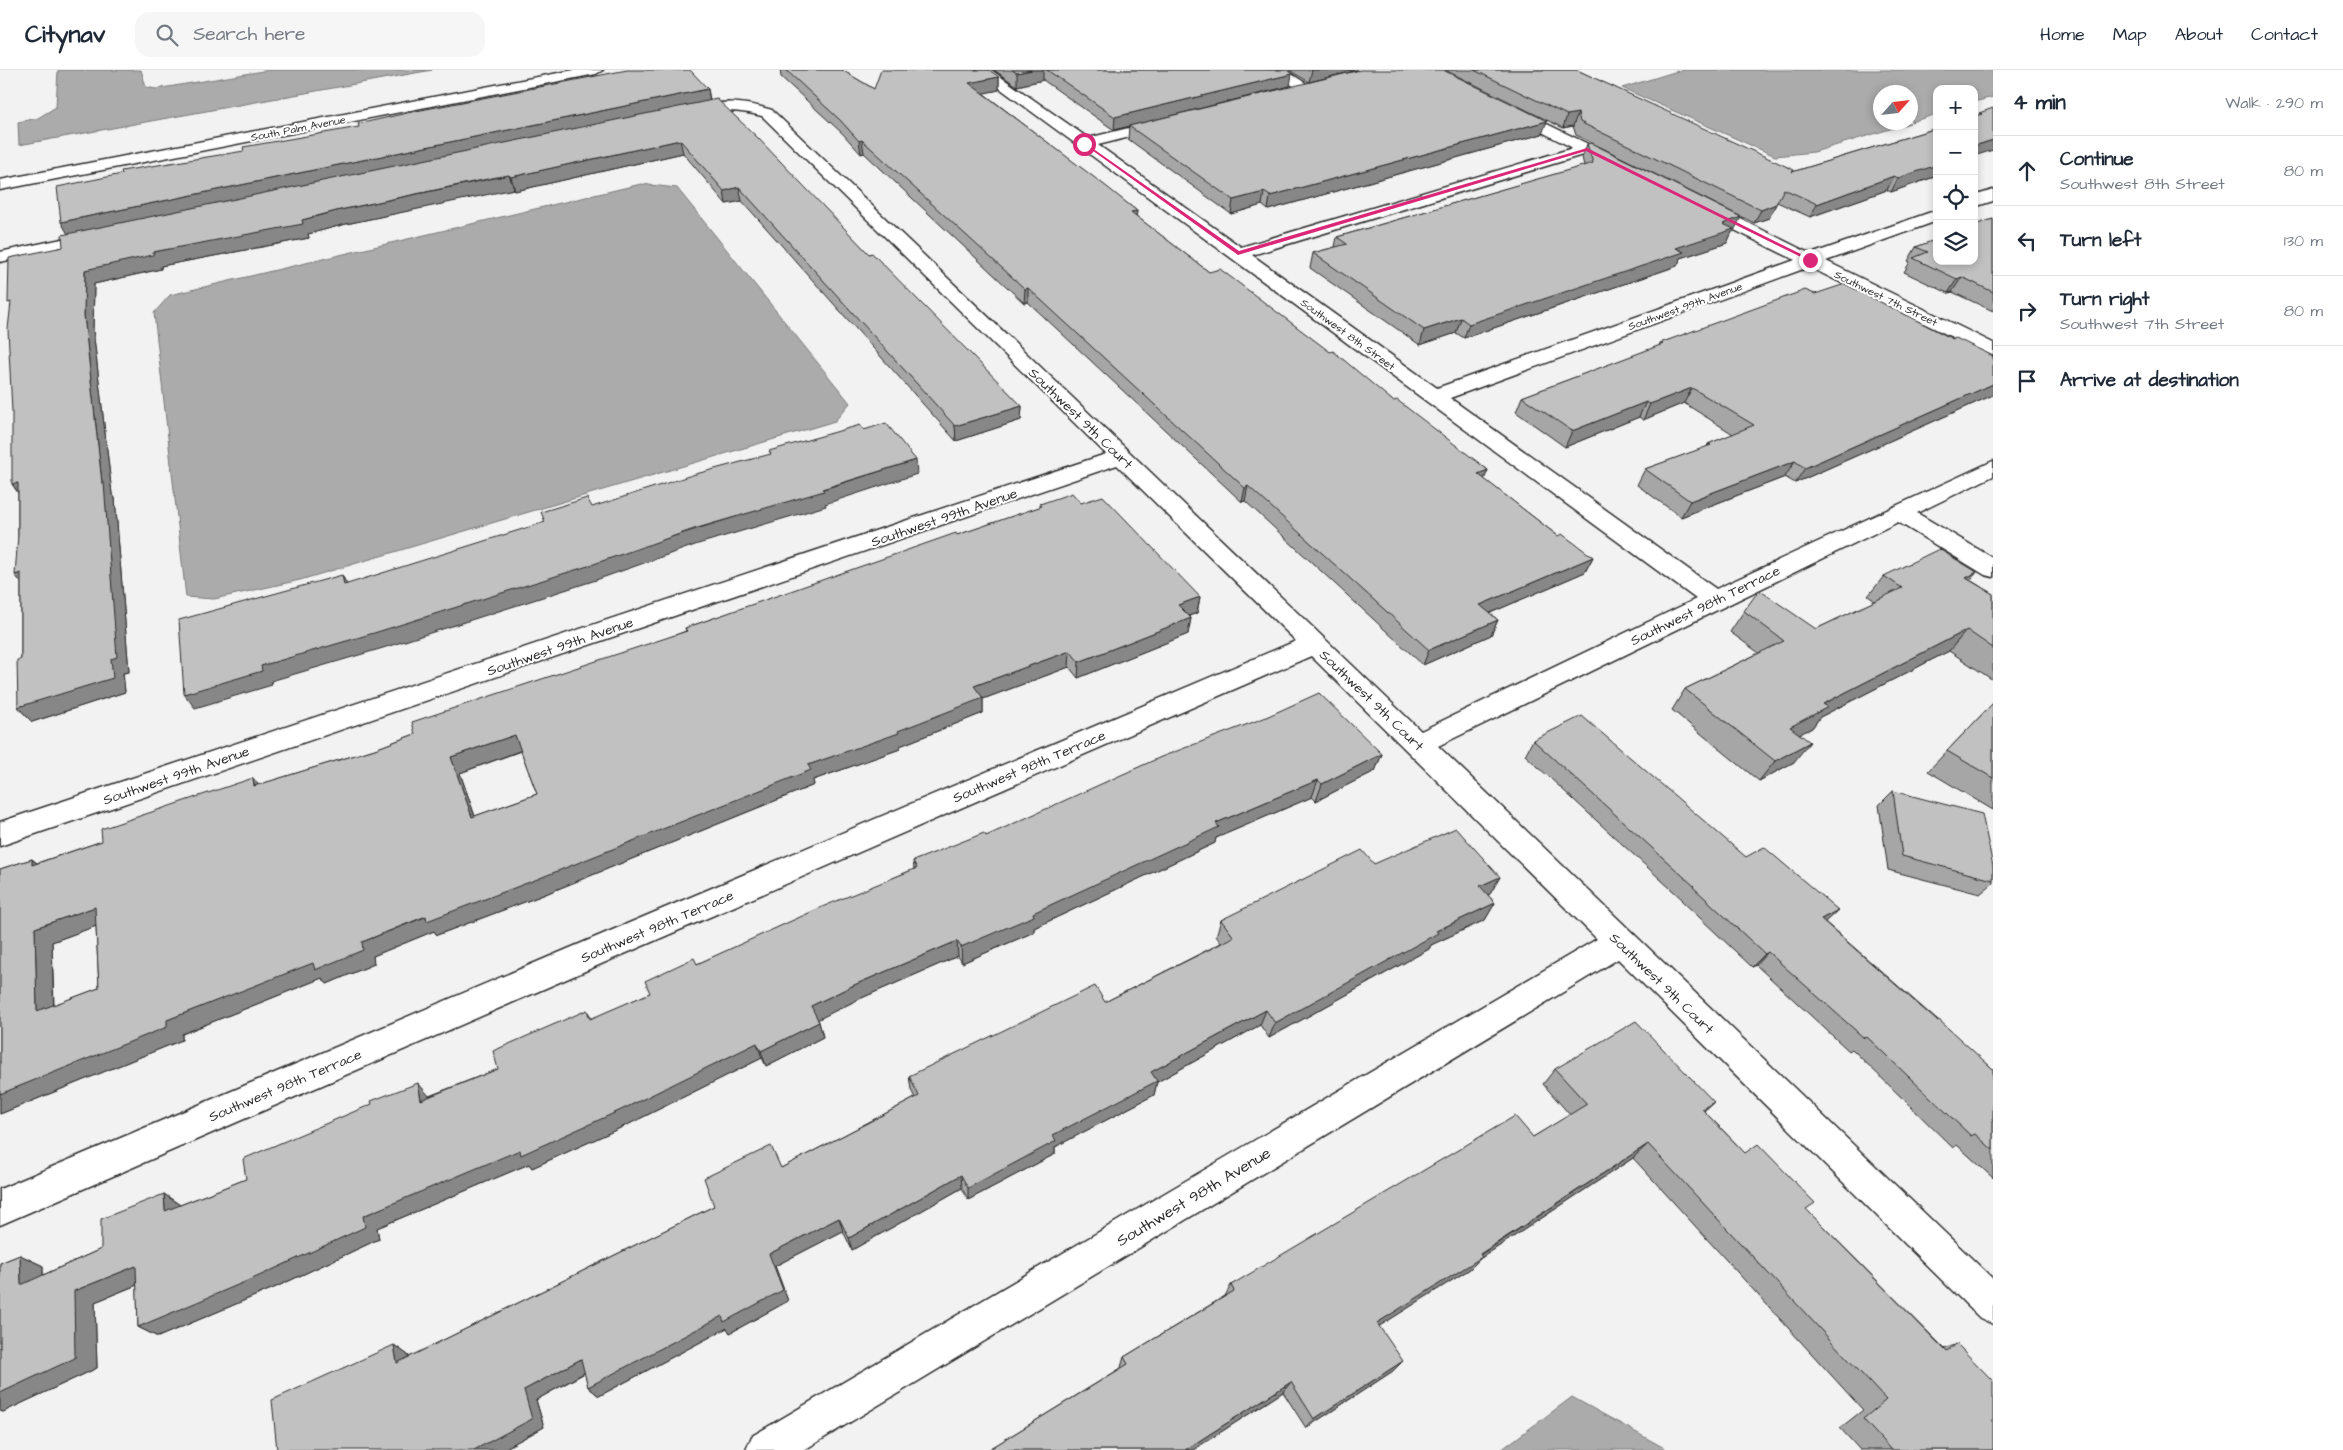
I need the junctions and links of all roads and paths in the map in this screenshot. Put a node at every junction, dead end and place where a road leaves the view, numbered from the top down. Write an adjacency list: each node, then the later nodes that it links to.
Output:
1 (596, 70): 11 (street, South Palm Avenue)
2 (982, 70): 8 (street, Southwest 8th Street)
3 (1275, 70): 4 (street)
4 (1290, 93)
5 (1500, 105): 9 (street)
6 (670, 117): 22 (street, Southwest 9th Court)
7 (1177, 121): 8 (street)
8 (1084, 144): 17 (street, Southwest 8th Street)
9 (1587, 150): 10 (street); 17 (street)
10 (1632, 172)
11 (0, 185)
12 (1993, 195): 14 (street)
13 (1685, 198): 19 (street, Southwest 7th Street)
14 (1978, 201)
15 (1933, 216): 19 (street, Southwest 99th Avenue)
16 (117, 233): 18 (street)
17 (1238, 253): 21 (street, Southwest 8th Street)
18 (0, 257)
19 (1810, 260): 20 (street, Southwest 7th Street); 21 (street, Southwest 99th Avenue)
20 (1993, 350)
21 (1434, 397): 26 (street, Southwest 8th Street)
22 (1120, 457): 27 (street, Southwest 9th Court); 29 (street, Southwest 99th Avenue)
23 (1993, 468): 24 (street, Southwest 98th Terrace)
24 (1900, 514): 25 (street); 26 (street, Southwest 98th Terrace)
25 (1993, 569)
26 (1714, 600): 28 (street, Southwest 98th Terrace)
27 (1314, 644): 28 (street, Southwest 9th Court); 31 (street, Southwest 98th Terrace)
28 (1418, 744): 30 (street, Southwest 9th Court)
29 (0, 834)
30 (1619, 942): 32 (street, Southwest 9th Court); 33 (street, Southwest 98th Avenue)
31 (0, 1207)
32 (1993, 1305)
33 (766, 1450)

